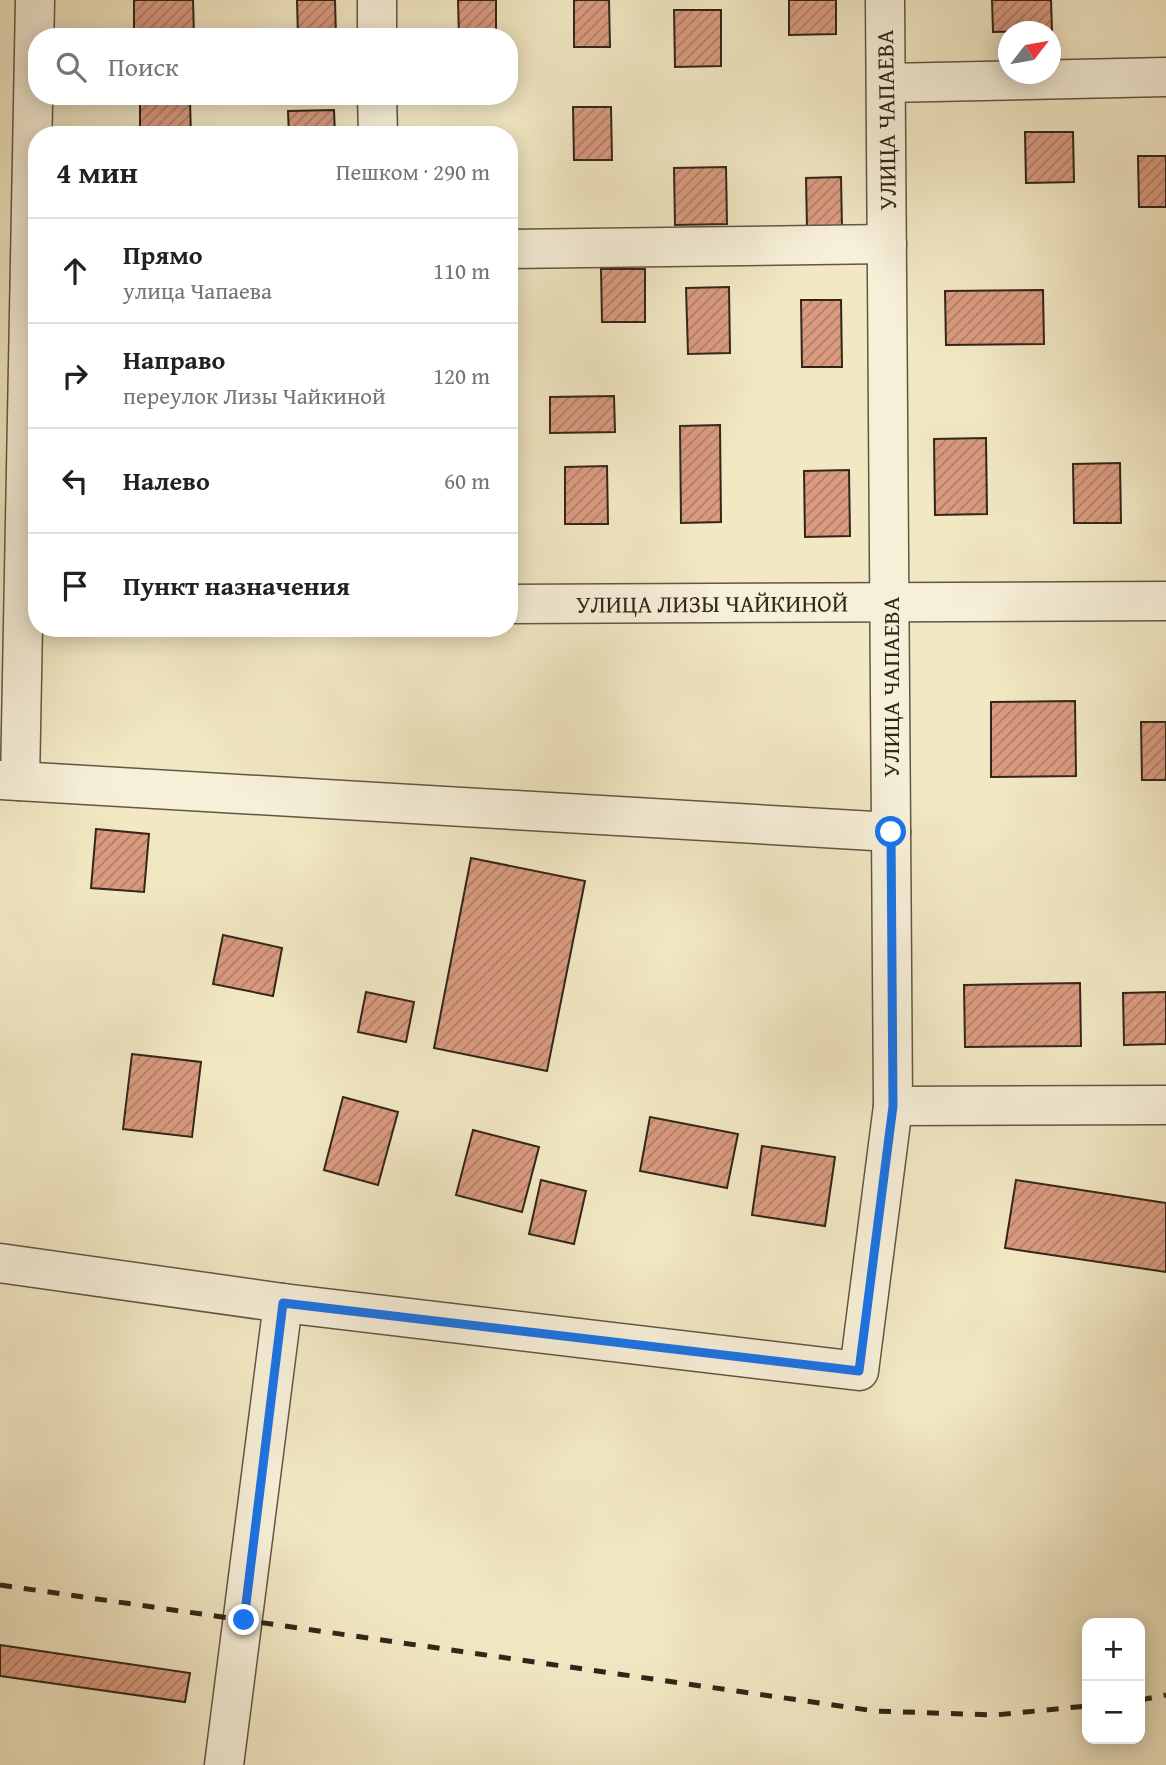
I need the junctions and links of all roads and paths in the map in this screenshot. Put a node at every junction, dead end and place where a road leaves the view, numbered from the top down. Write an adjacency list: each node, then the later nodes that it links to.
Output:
1 (35, 0): 4 (street)
2 (377, 0): 5 (street)
3 (885, 0): 7 (street, УЛИЦА ЧАПАЕВА)
4 (34, 28)
5 (377, 28)
6 (1166, 76): 7 (street)
7 (886, 83): 12 (street, УЛИЦА ЧАПАЕВА)
8 (32, 105): 10 (street)
9 (377, 105): 11 (street)
10 (32, 126)
11 (377, 126)
12 (887, 244): 13 (street); 15 (street, УЛИЦА ЧАПАЕВА)
13 (518, 249)
14 (28, 283): 18 (street)
15 (890, 601): 16 (street, УЛИЦА ЛИЗЫ ЧАЙКИНОЙ); 17 (street, УЛИЦА ЛИЗЫ ЧАЙКИНОЙ); 20 (street, УЛИЦА ЧАПАЕВА)
16 (1166, 601)
17 (518, 604)
18 (20, 606): 19 (street)
19 (10, 780): 20 (street)
20 (891, 832): 22 (street, УЛИЦА ЧАПАЕВА)
21 (1166, 1105): 22 (street)
22 (893, 1106): 24 (street, УЛИЦА ЧАПАЕВА)
23 (0, 1263): 24 (street)
24 (283, 1303): 25 (street)
25 (224, 1765)

